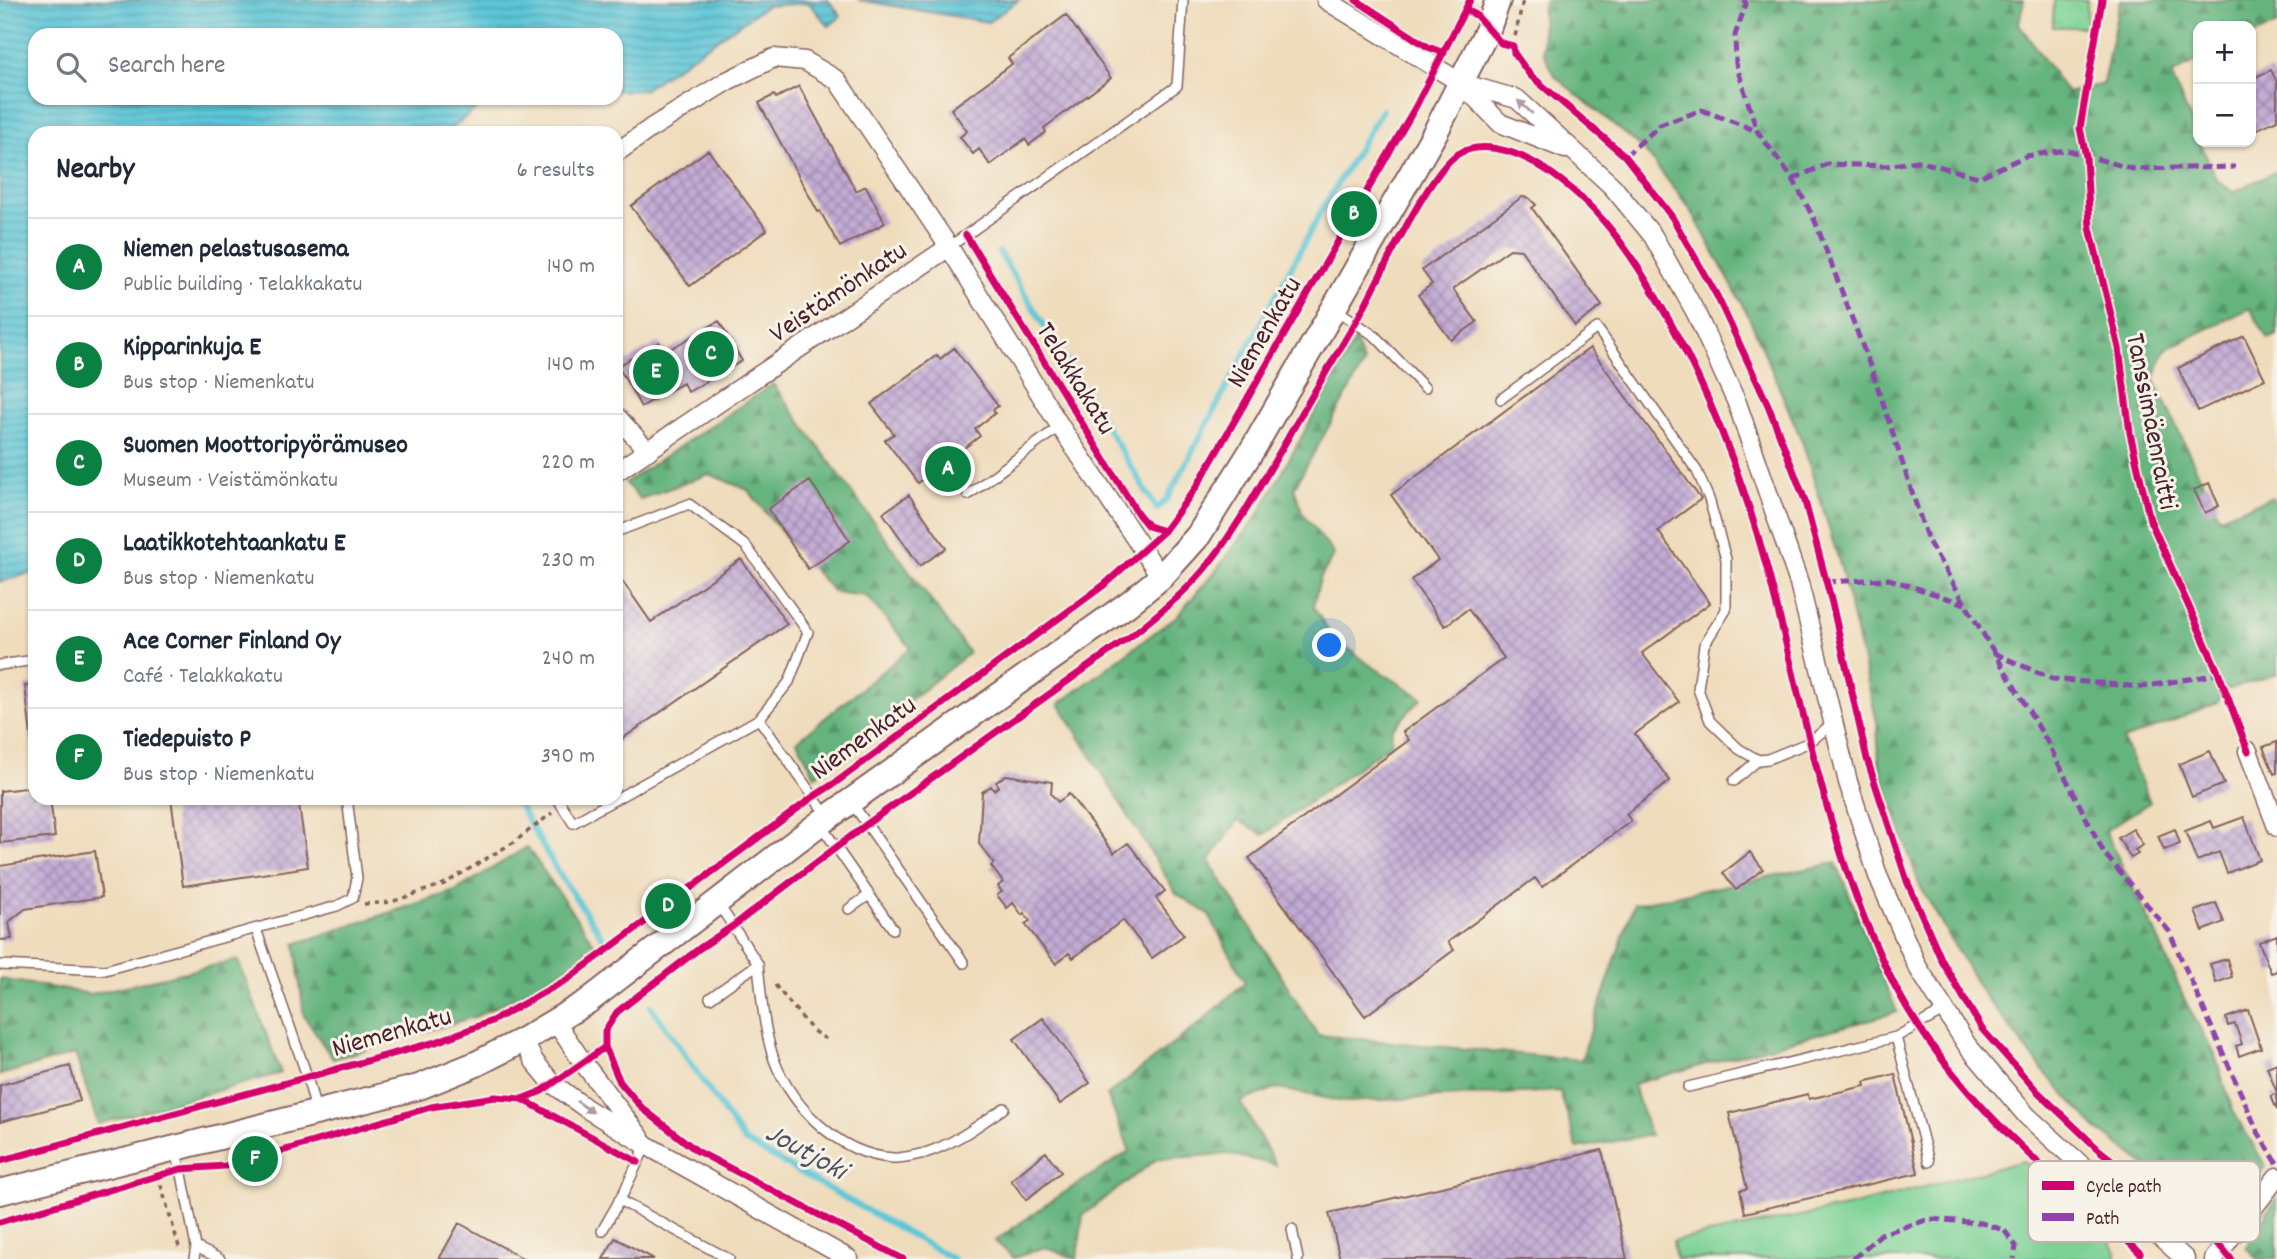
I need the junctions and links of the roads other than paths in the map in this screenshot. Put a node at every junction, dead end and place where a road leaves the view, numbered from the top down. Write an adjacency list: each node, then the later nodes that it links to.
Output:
1 (1183, 0): 7 (lane)
2 (1326, 0): 4 (street)
3 (1498, 0): 4 (street, Niemenkatu)
4 (1461, 83): 6 (street); 6 (street, one-way to 4); 8 (street, Niemenkatu)
5 (623, 148): 7 (street, Telakkakatu)
6 (1575, 153): 21 (street)
7 (949, 247): 12 (street, Telakkakatu); 13 (street, Veistämönkatu)
8 (1335, 308): 9 (lane); 17 (street, Niemenkatu)
9 (1425, 388)
10 (1501, 399): 23 (lane)
11 (623, 424): 13 (street)
12 (1060, 426): 15 (lane); 17 (street, Telakkakatu)
13 (648, 451): 14 (street, Veistämönkatu)
14 (623, 467)
15 (968, 495)
16 (623, 527): 20 (lane)
17 (1161, 578): 26 (street, Niemenkatu)
18 (28, 661): 19 (lane)
19 (0, 664)
20 (760, 719): 25 (lane); 31 (lane)
21 (1834, 722): 23 (lane); 42 (street)
22 (2248, 751): 27 (street)
23 (1758, 760): 24 (lane)
24 (1734, 781)
25 (623, 795)
26 (851, 802): 31 (street, Niemenkatu); 38 (lane)
27 (2273, 803): 32 (street)
28 (348, 805): 36 (lane)
29 (561, 805): 30 (lane)
30 (605, 805)
31 (824, 820): 33 (lane); 34 (street, Niemenkatu)
32 (2277, 827)
33 (869, 895): 35 (lane); 37 (lane)
34 (718, 903): 39 (lane); 43 (street, Niemenkatu)
35 (849, 909)
36 (256, 929): 40 (lane); 48 (lane)
37 (893, 929)
38 (964, 963)
39 (758, 964): 41 (lane); 47 (lane)
40 (0, 965)
41 (710, 998)
42 (1945, 1010): 44 (lane); 51 (street)
43 (555, 1021): 45 (street, Niemenkatu); 49 (street)
44 (1896, 1037): 46 (lane); 52 (lane)
45 (523, 1040): 48 (street, Niemenkatu); 49 (street, one-way to 49)
46 (1689, 1087)
47 (1004, 1108)
48 (316, 1113): 50 (street, Niemenkatu)
49 (646, 1145): 56 (lane); 65 (street)
50 (177, 1159): 54 (street, Niemenkatu); 61 (lane)
51 (2077, 1161)
52 (1929, 1162)
53 (2277, 1177): 55 (street)
54 (0, 1192)
55 (2260, 1199)
56 (620, 1200): 58 (lane); 64 (lane)
57 (1292, 1229): 66 (lane)
58 (602, 1231)
59 (2166, 1242): 67 (street)
60 (2227, 1242): 68 (street)
61 (196, 1247): 62 (lane); 63 (lane)
62 (194, 1259)
63 (220, 1259)
64 (729, 1259)
65 (849, 1259)
66 (1298, 1259)
67 (2185, 1259)
68 (2214, 1259)

